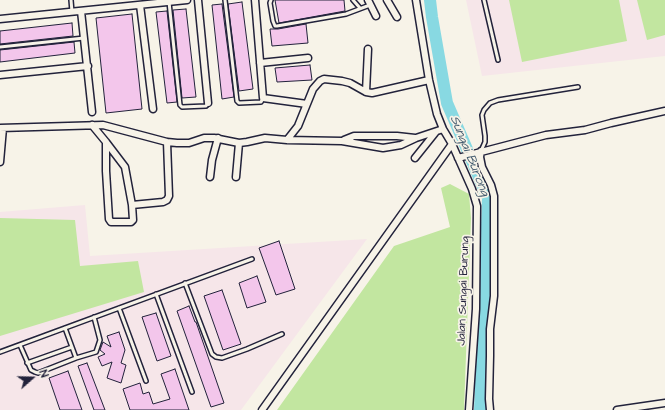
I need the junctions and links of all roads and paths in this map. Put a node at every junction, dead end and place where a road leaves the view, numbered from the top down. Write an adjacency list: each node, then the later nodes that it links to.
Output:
1 (71, 0): 16 (lane)
2 (187, 0): 11 (street)
3 (198, 0): 32 (street)
4 (225, 0): 31 (lane)
5 (255, 0): 25 (street)
6 (271, 0): 14 (lane)
7 (353, 0): 14 (lane)
8 (387, 0): 18 (street)
9 (416, 0): 28 (street, Jalan Sungai Burung)
10 (484, 0): 24 (lane)
11 (169, 1): 13 (street); 32 (lane)
12 (369, 2): 14 (lane); 17 (street)
13 (140, 5): 15 (street); 34 (street)
14 (360, 8)
15 (81, 11): 16 (street); 20 (street)
16 (72, 12): 19 (street)
17 (376, 16)
18 (397, 17)
19 (0, 20)
20 (84, 38): 21 (lane); 26 (street)
21 (0, 47)
22 (368, 48): 30 (street)
23 (308, 58): 25 (street)
24 (498, 60)
25 (260, 63): 31 (street)
26 (88, 66): 27 (street); 36 (street)
27 (0, 75)
28 (429, 80): 30 (street); 39 (street, Jalan Sungai Burung)
29 (578, 87): 49 (lane)
30 (366, 92): 33 (street)
31 (263, 98): 33 (street)
32 (208, 103)
33 (307, 104): 43 (street)
34 (153, 109)
35 (665, 111): 49 (street)
36 (92, 112)
37 (92, 125): 38 (street); 45 (street); 46 (street)
38 (1, 128): 52 (street)
39 (443, 129): 40 (street); 48 (street, Jalan Sungai Burung)
40 (435, 132): 42 (street); 51 (street)
41 (218, 138): 46 (street); 47 (street); 53 (street)
42 (416, 138): 44 (street); 44 (street)
43 (288, 140): 44 (street); 47 (street)
44 (342, 141)
45 (106, 142): 55 (street); 55 (street)
46 (167, 142): 55 (street)
47 (239, 143): 54 (street)
48 (452, 144): 50 (street, Jalan Sungai Burung); 71 (street)
49 (480, 152): 50 (street); 73 (street)
50 (461, 157): 72 (street, Jalan Sungai Burung)
51 (414, 158)
52 (0, 162)
53 (210, 177)
54 (236, 177)
55 (132, 205)
56 (252, 259): 57 (lane)
57 (185, 283): 58 (lane); 62 (lane)
58 (156, 294): 59 (lane); 69 (lane)
59 (119, 308): 60 (lane); 68 (lane)
60 (94, 317): 61 (lane); 66 (lane)
61 (65, 328): 63 (lane); 64 (lane)
62 (282, 334)
63 (20, 345): 65 (lane); 67 (lane)
64 (72, 347): 66 (lane); 67 (lane)
65 (0, 352)
66 (76, 358): 67 (lane)
67 (27, 363)
68 (146, 381)
69 (192, 392)
70 (665, 403): 74 (street)
71 (262, 410)
72 (469, 410)
73 (490, 410)
74 (617, 410)

